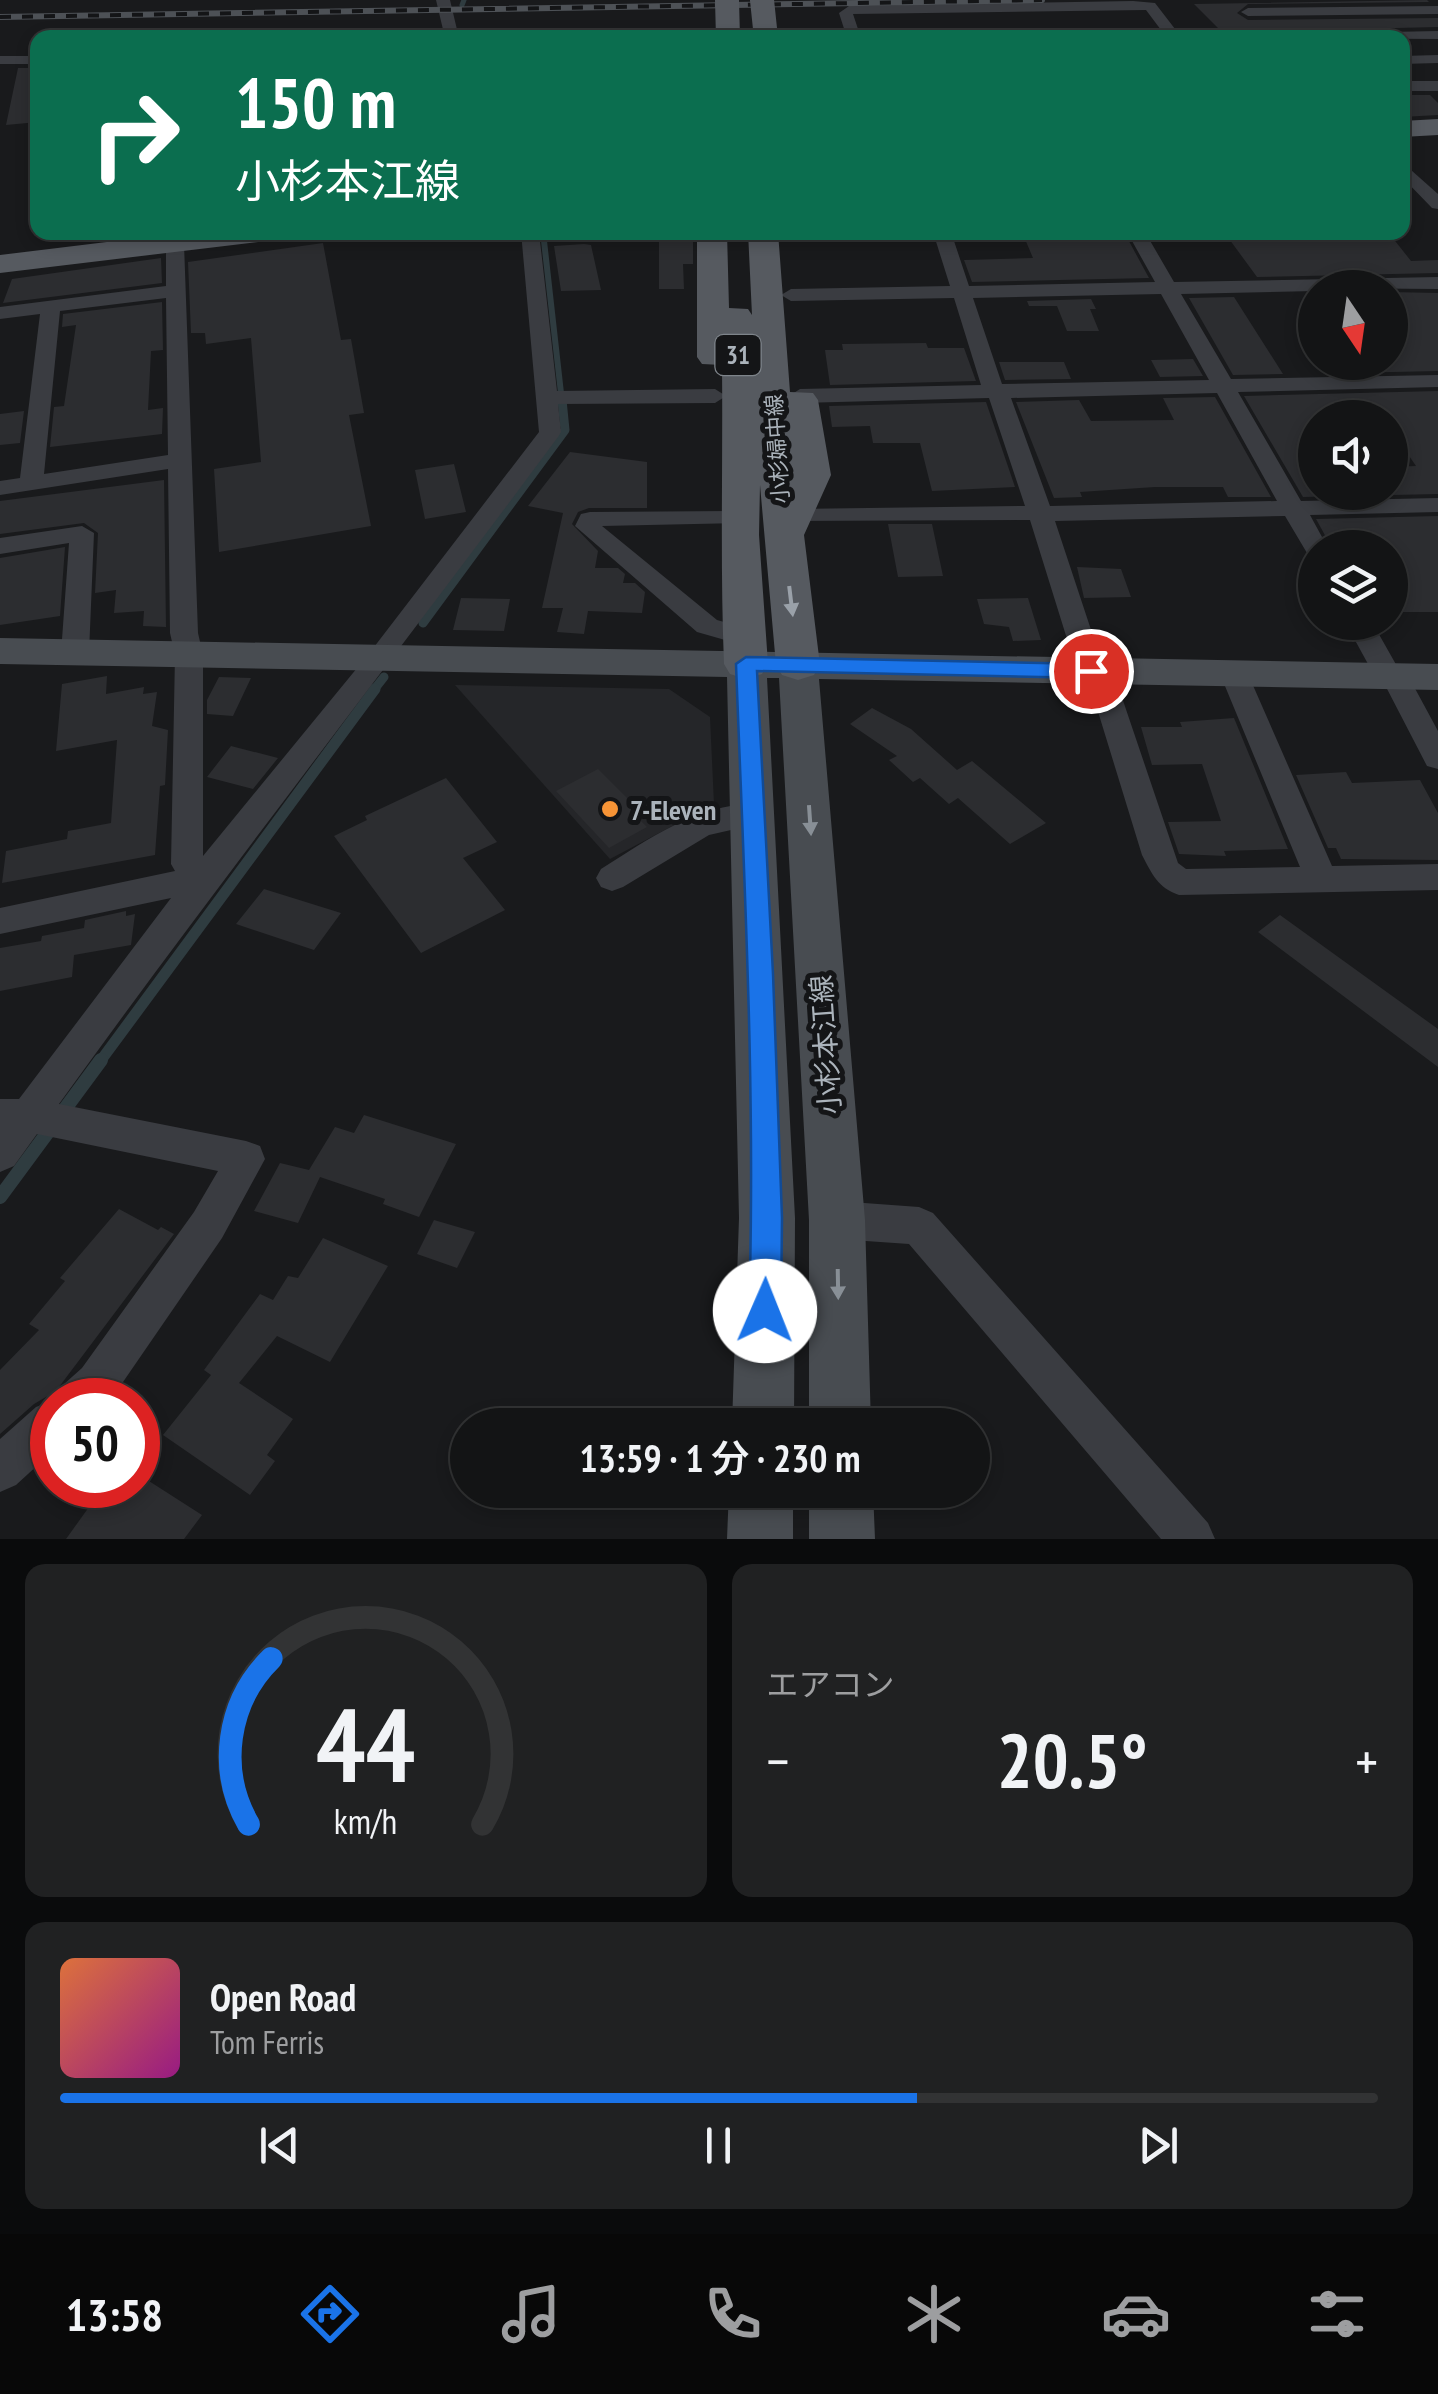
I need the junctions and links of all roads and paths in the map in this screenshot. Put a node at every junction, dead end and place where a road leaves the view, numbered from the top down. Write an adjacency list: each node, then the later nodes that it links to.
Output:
1 (443, 0): 8 (street)
2 (711, 0): 9 (main road)
3 (727, 0): 10 (main road, bridge)
4 (749, 0): 11 (main road)
5 (762, 0): 12 (main road, bridge)
6 (1438, 10): 7 (street)
7 (1261, 25)
8 (450, 30)
9 (711, 30)
10 (728, 30)
11 (751, 30)
12 (765, 30)
13 (851, 30): 14 (street)
14 (1169, 30)
15 (1438, 35): 16 (street)
16 (1410, 36)
17 (1438, 59): 20 (street)
18 (0, 60): 19 (street)
19 (30, 60)
20 (1410, 60)
21 (1410, 86): 22 (street)
22 (1438, 86)
23 (1438, 127): 24 (main road)
24 (1410, 129)
25 (1410, 175): 27 (street)
26 (1410, 203): 27 (street)
27 (1437, 203)
28 (205, 240): 36 (main road)
29 (531, 240): 50 (street)
30 (712, 240): 48 (main road, 31)
31 (735, 240): 52 (main road, 小杉婦中線 / 31)
32 (763, 240): 52 (main road, 小杉婦中線 / 31)
33 (787, 240): 42 (main road, 31)
34 (945, 240): 41 (street)
35 (1141, 240): 39 (street)
36 (175, 244): 37 (main road); 40 (street)
37 (0, 264)
38 (1438, 283): 39 (street)
39 (1168, 288): 41 (street); 46 (street)
40 (173, 290): 43 (street); 51 (street)
41 (964, 292): 42 (street); 47 (street)
42 (792, 295): 49 (main road, 31)
43 (51, 306): 44 (street); 53 (street)
44 (0, 312)
45 (1438, 382): 46 (street)
46 (1225, 385): 47 (street); 56 (street)
47 (995, 389): 49 (street); 57 (street)
48 (715, 396): 50 (street); 58 (main road, 31)
49 (800, 396): 59 (main road, 31)
50 (544, 398): 67 (street)
51 (178, 460): 53 (street); 66 (street)
52 (760, 474): 58 (main road, 小杉婦中線 / 31); 59 (main road, 小杉婦中線 / 31)
53 (31, 484): 54 (street)
54 (0, 488)
55 (1438, 505): 56 (street)
56 (1292, 508): 57 (street); 60 (street)
57 (1040, 513): 59 (street); 69 (street)
58 (736, 527): 64 (main road, 小杉婦中線 / 31); 64 (street)
59 (788, 527): 68 (main road, 小杉婦中線 / 31, one-way to 68)
60 (1305, 530)
61 (0, 546): 65 (street)
62 (1369, 640): 71 (street)
63 (0, 651): 65 (main road)
64 (746, 651): 67 (main road); 68 (main road); 74 (main road)
65 (75, 653): 66 (main road)
66 (189, 655): 67 (main road); 76 (street)
67 (381, 657): 76 (street)
68 (798, 665): 69 (main road); 82 (main road, 小杉本江線, one-way to 82)
69 (1095, 671): 70 (main road); 78 (street)
70 (1234, 674): 71 (main road); 78 (street)
71 (1392, 676): 72 (main road); 73 (street)
72 (1438, 677)
73 (1438, 758)
74 (754, 814): 77 (street); 84 (main road)
75 (1438, 876): 78 (street)
76 (204, 878): 79 (street); 80 (street)
77 (612, 878)
78 (1321, 879)
79 (0, 921)
80 (15, 1115): 81 (street); 83 (street)
81 (0, 1154)
82 (837, 1220): 85 (main road, 小杉本江線, one-way to 85); 92 (street)
83 (101, 1378)
84 (763, 1408)
85 (840, 1408)
86 (30, 1442): 87 (street)
87 (0, 1469)
88 (761, 1508): 90 (main road)
89 (841, 1508): 91 (main road)
90 (760, 1539)
91 (842, 1539)
92 (1192, 1539)

